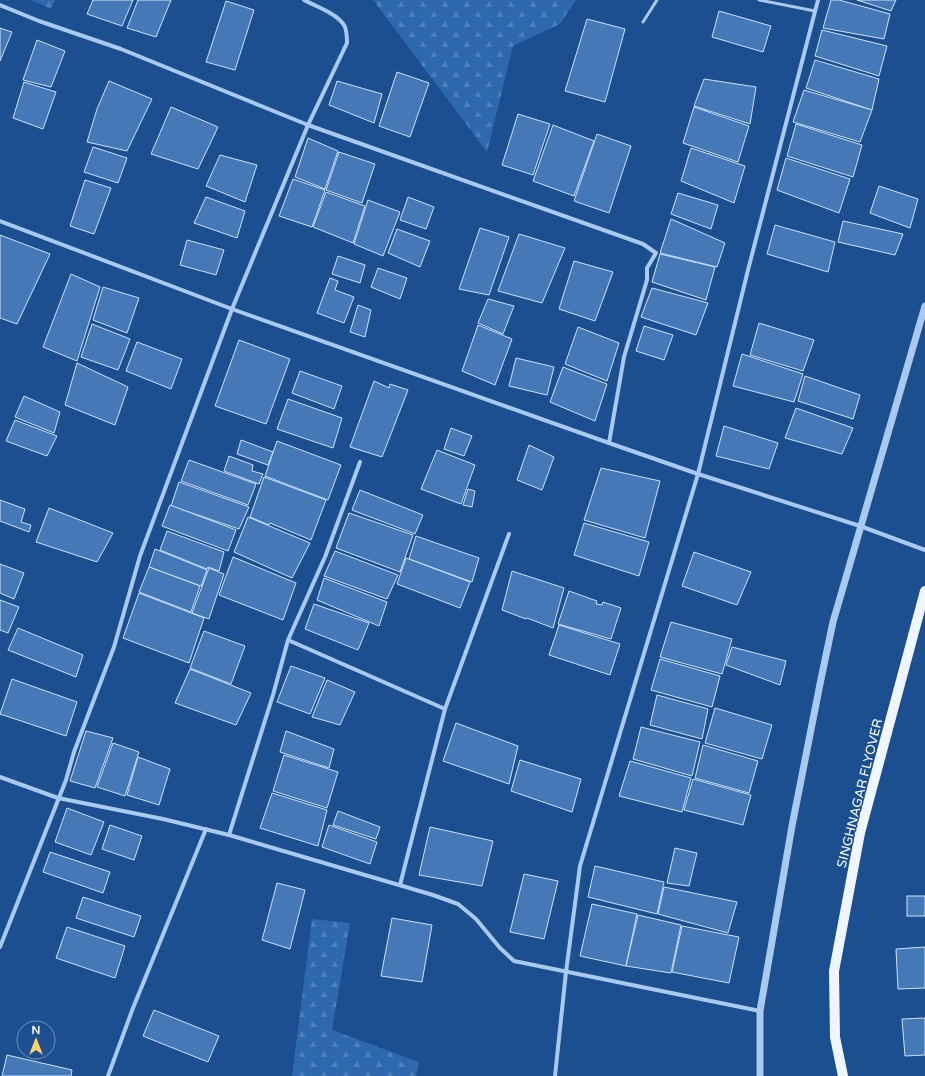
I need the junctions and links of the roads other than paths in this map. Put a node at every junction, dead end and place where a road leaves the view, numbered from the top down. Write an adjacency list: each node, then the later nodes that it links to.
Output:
1 (304, 0): 8 (street)
2 (657, 0): 7 (lane)
3 (759, 0): 6 (lane)
4 (818, 0): 6 (street)
5 (0, 5): 8 (street)
6 (815, 11): 14 (street)
7 (643, 22)
8 (308, 125): 11 (street); 12 (street)
9 (0, 220): 11 (street)
10 (925, 306): 15 (street)
11 (232, 309): 12 (street); 22 (street)
12 (609, 443): 14 (street)
13 (360, 462): 19 (street)
14 (698, 474): 15 (street); 27 (street)
15 (860, 526): 17 (street); 28 (street)
16 (509, 534): 20 (street)
17 (925, 550)
18 (925, 591): 32 (main road, SINGHNAGAR FLYOVER)
19 (288, 640): 20 (street); 24 (street)
20 (445, 709): 25 (street)
21 (0, 777): 22 (street)
22 (58, 798): 23 (street); 26 (street)
23 (206, 829): 24 (street); 29 (street)
24 (229, 835): 25 (street)
25 (400, 886): 27 (street)
26 (0, 946)
27 (566, 972): 28 (street); 30 (street)
28 (760, 1011): 31 (street)
29 (108, 1076)
30 (555, 1076)
31 (760, 1076)
32 (843, 1076)

